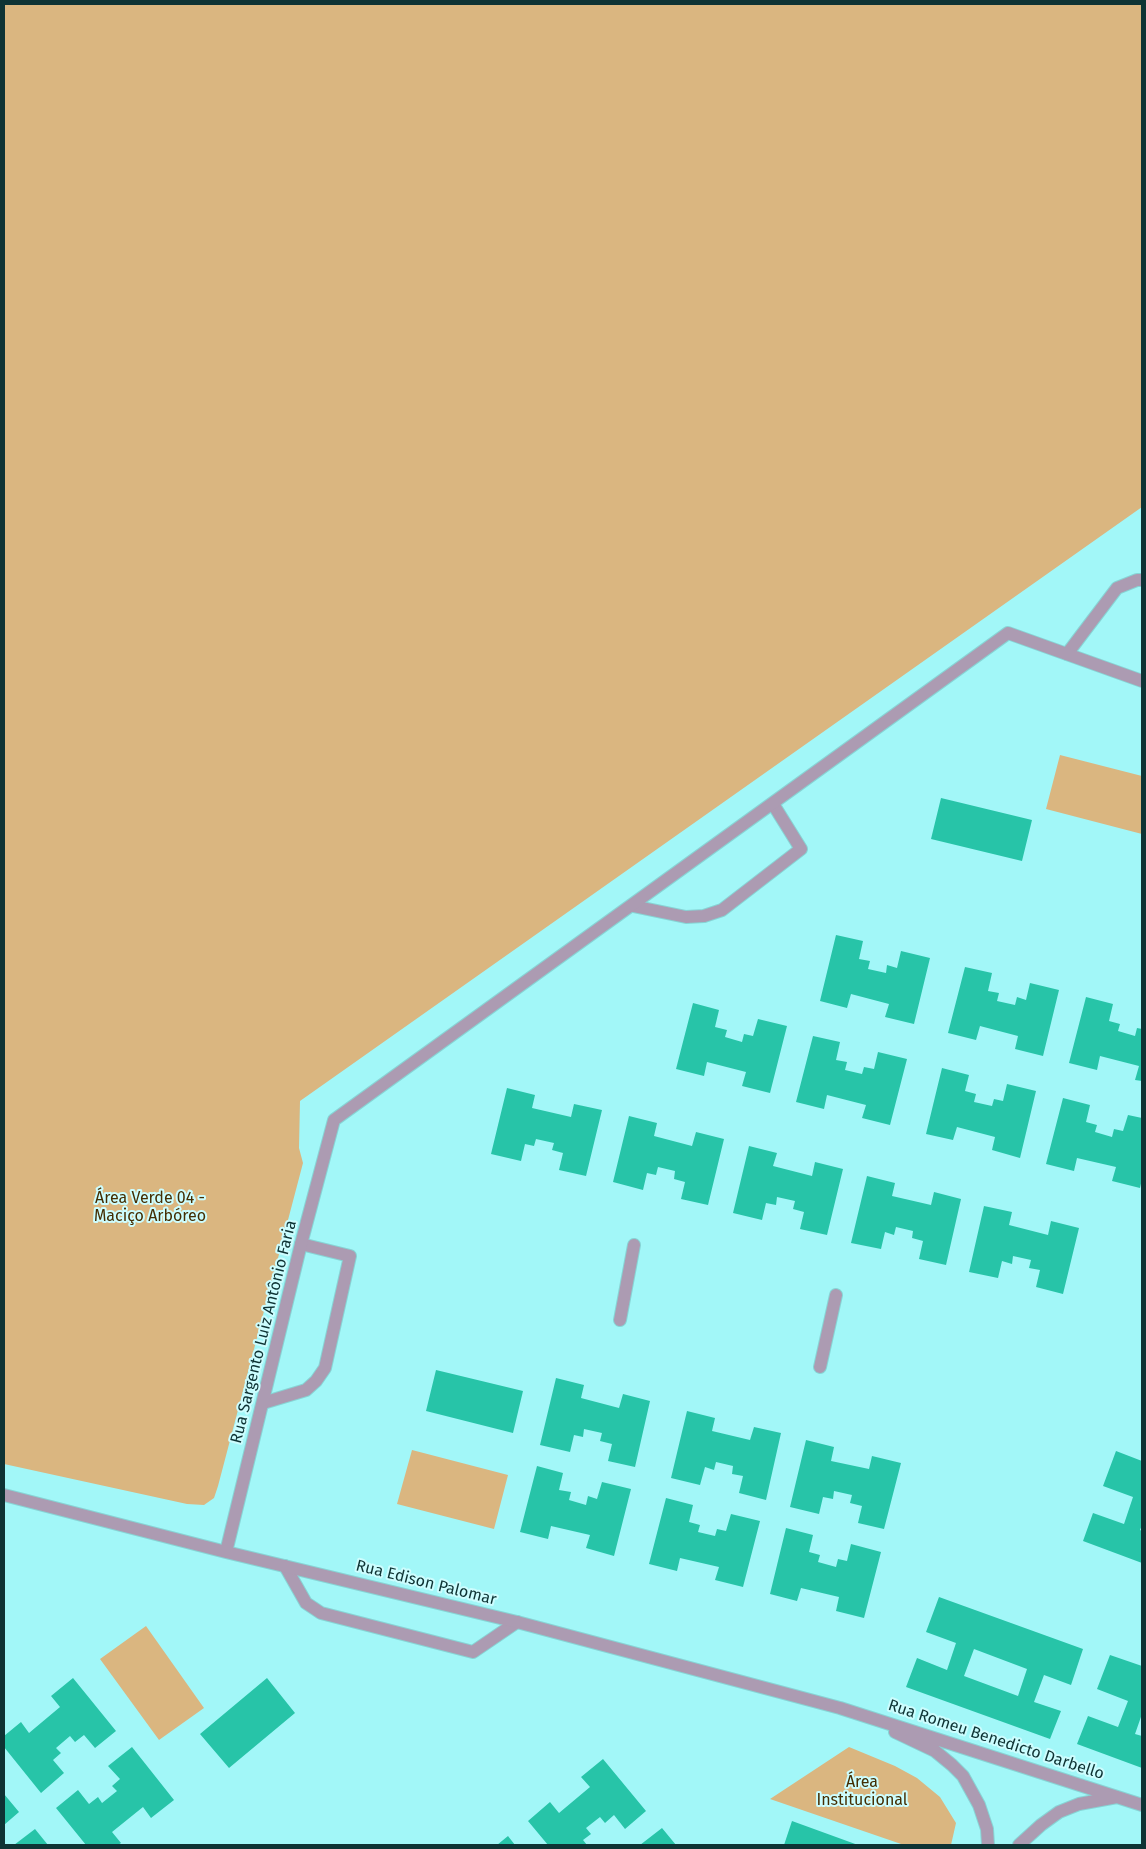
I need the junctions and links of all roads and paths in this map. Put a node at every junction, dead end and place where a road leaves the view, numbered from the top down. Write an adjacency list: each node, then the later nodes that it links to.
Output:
1 (1142, 580): 2 (street)
2 (1067, 654): 3 (street); 4 (street)
3 (1142, 681)
4 (773, 804): 5 (street); 5 (street)
5 (633, 906): 6 (street, Rua Sargento Luiz Antônio Faria)
6 (301, 1244): 11 (street, Rua Sargento Luiz Antônio Faria); 11 (street)
7 (634, 1245): 9 (street)
8 (836, 1295): 10 (street)
9 (620, 1320)
10 (820, 1368)
11 (263, 1403): 13 (street, Rua Sargento Luiz Antônio Faria)
12 (4, 1495): 13 (street, Rua Edison Palomar)
13 (226, 1552): 14 (street, Rua Edison Palomar)
14 (285, 1566): 15 (street, Rua Edison Palomar); 15 (street)
15 (517, 1622): 16 (street, Rua Edison Palomar)
16 (840, 1708): 17 (street, Rua Romeu Benedicto Darbello); 19 (street)
17 (1119, 1797): 18 (street, Rua Romeu Benedicto Darbello); 20 (street)
18 (1142, 1805)
19 (988, 1845)
20 (1019, 1845)

